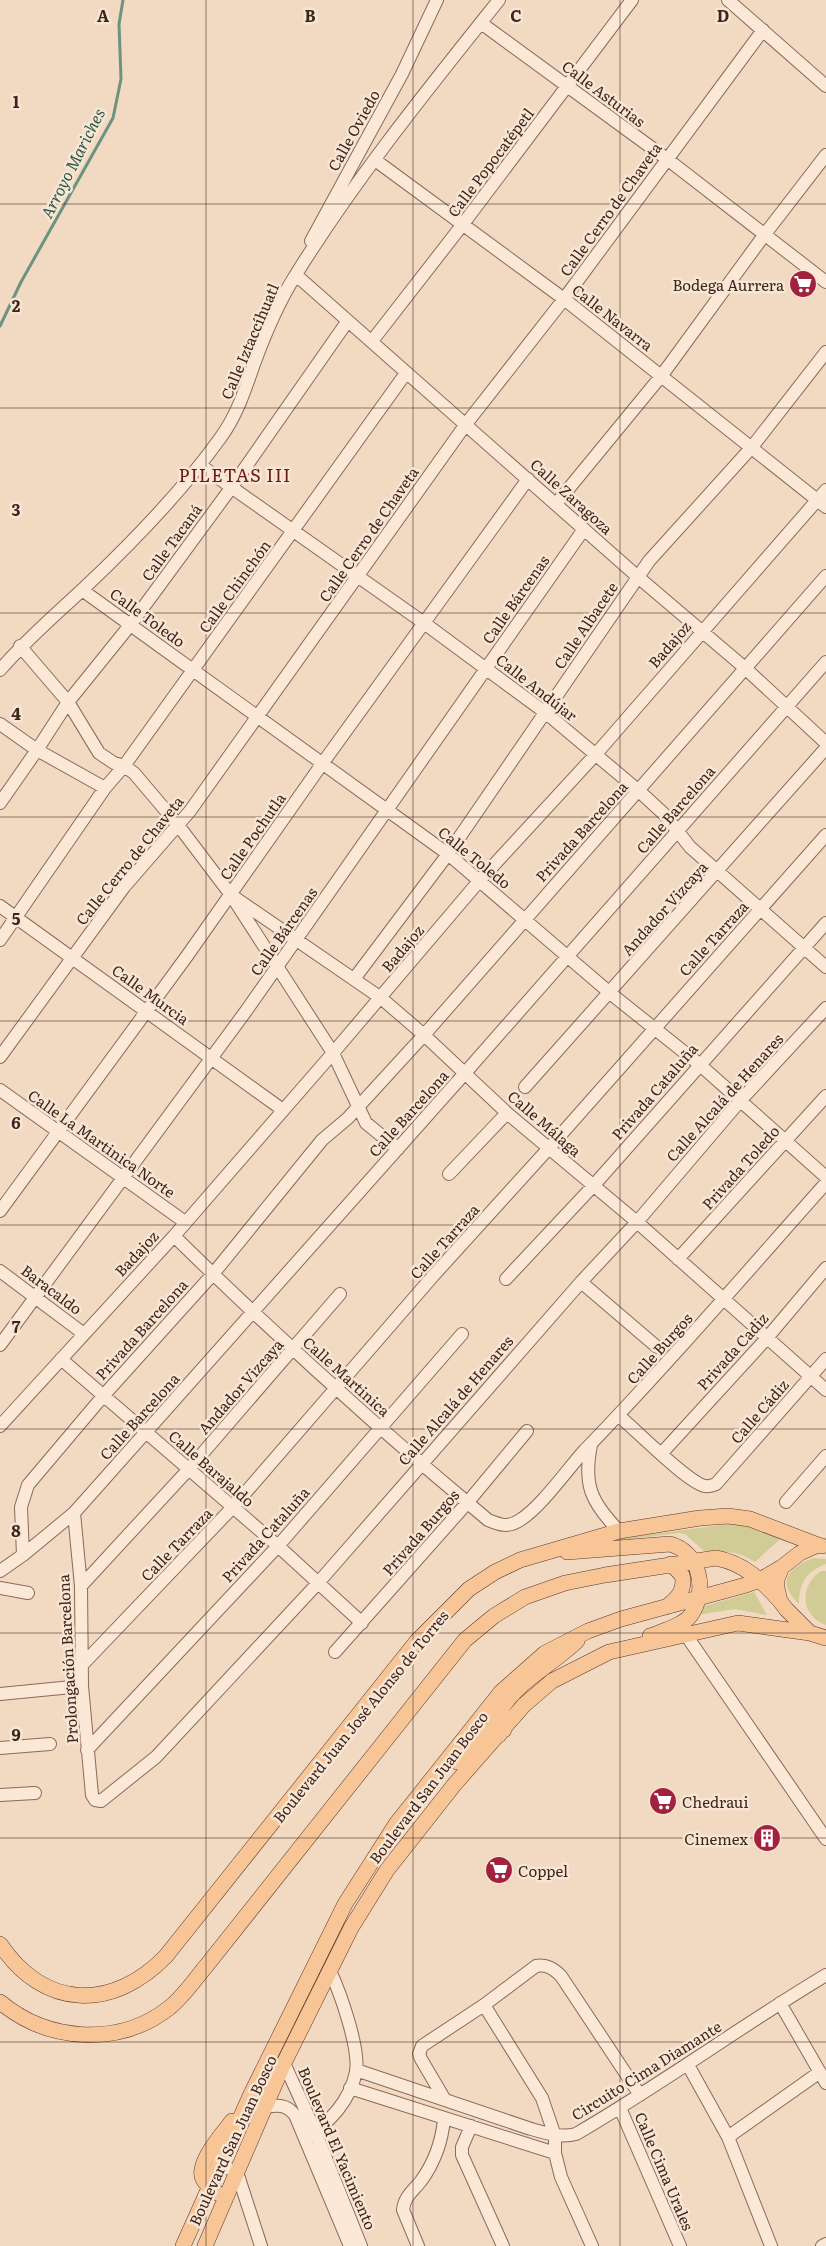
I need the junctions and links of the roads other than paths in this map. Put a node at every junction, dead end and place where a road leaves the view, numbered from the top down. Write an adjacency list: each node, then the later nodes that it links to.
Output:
1 (438, 0): 14 (street, Calle Oviedo)
2 (498, 0): 5 (street, Calle Iztaccíhuatl)
3 (632, 0): 7 (street, Calle Popocatépetl)
4 (728, 0): 6 (street)
5 (480, 23): 7 (street, Calle Asturias); 10 (street, Calle Iztaccíhuatl)
6 (763, 30): 8 (street); 11 (street, Calle Cerro de Chaveta)
7 (567, 85): 11 (street, Calle Asturias); 12 (street, Calle Popocatépetl)
8 (826, 86)
9 (826, 156): 13 (street)
10 (375, 160): 12 (street, Calle Navarra); 14 (street, Calle Iztaccíhuatl)
11 (666, 160): 13 (street, Calle Asturias); 16 (street, Calle Cerro de Chaveta)
12 (463, 224): 16 (street, Calle Navarra); 18 (street, Calle Popocatépetl)
13 (765, 234): 15 (street, Calle Asturias); 21 (street)
14 (296, 275): 17 (street, Calle Zaragoza); 24 (street, Calle Iztaccíhuatl)
15 (826, 282)
16 (564, 299): 21 (street, Calle Navarra); 22 (street, Calle Cerro de Chaveta)
17 (347, 322): 18 (street, Calle Zaragoza); 26 (street, Calle Tacaná)
18 (372, 341): 20 (street, Calle Zaragoza)
19 (826, 352): 23 (street, Calle Albacete)
20 (406, 373): 22 (street, Calle Zaragoza); 31 (street, Calle Chinchón)
21 (662, 375): 23 (street, Calle Navarra); 29 (street)
22 (466, 424): 25 (street, Calle Zaragoza); 32 (street, Calle Cerro de Chaveta)
23 (752, 447): 28 (street, Calle Navarra); 34 (street, Calle Albacete)
24 (200, 465): 26 (street, Calle Andújar); 35 (street, Calle Iztaccíhuatl)
25 (528, 479): 29 (street, Calle Zaragoza); 36 (street, Calle Pochutla)
26 (231, 488): 31 (street, Calle Andújar); 37 (street, Calle Tacaná)
27 (826, 490): 28 (street, Badajoz)
28 (822, 503): 38 (street, Badajoz)
29 (556, 504): 30 (street, Calle Zaragoza)
30 (584, 529): 34 (street, Calle Zaragoza); 41 (street, Calle Bárcenas)
31 (294, 531): 32 (street, Calle Andújar); 44 (street, Calle Chinchón)
32 (359, 576): 36 (street, Calle Andújar); 48 (street, Calle Cerro de Chaveta)
33 (826, 576): 42 (street, Privada Barcelona)
34 (638, 577): 38 (street, Calle Zaragoza); 47 (street, Calle Albacete)
35 (82, 590): 37 (street, Calle Toledo); 39 (street, Calle Iztaccíhuatl)
36 (424, 623): 41 (street, Calle Andújar); 54 (street, Calle Pochutla)
37 (131, 624): 44 (street, Calle Toledo); 45 (street, Calle Tacaná)
38 (702, 631): 42 (street, Calle Zaragoza); 53 (street, Badajoz)
39 (20, 646): 43 (street, Calle Iztaccíhuatl); 45 (street)
40 (826, 662): 46 (street, Calle Barcelona)
41 (486, 668): 47 (street, Calle Andújar); 59 (street, Calle Bárcenas)
42 (745, 668): 46 (street, Calle Zaragoza); 57 (street, Privada Barcelona)
43 (0, 670)
44 (193, 670): 48 (street, Calle Toledo); 55 (street, Calle Chinchón)
45 (68, 702): 52 (street, Calle Tacaná); 55 (street)
46 (787, 706): 50 (street, Calle Zaragoza); 61 (street, Calle Barcelona)
47 (546, 713): 53 (street, Calle Andújar); 63 (street, Calle Albacete)
48 (256, 718): 54 (street, Calle Toledo); 60 (street, Calle Cerro de Chaveta)
49 (0, 724): 52 (street)
50 (826, 742)
51 (826, 748): 64 (street, Andador Vizcaya)
52 (37, 750): 56 (street); 58 (street, Calle Tacaná)
53 (596, 754): 57 (street, Calle Andújar); 65 (street, Badajoz)
54 (322, 764): 59 (street, Calle Toledo); 66 (street, Calle Pochutla)
55 (124, 766): 56 (street, Calle Chinchón); 60 (street)
56 (105, 788): 69 (street, Calle Chinchón)
57 (639, 791): 61 (street, Calle Andújar); 70 (street, Privada Barcelona)
58 (0, 803)
59 (387, 810): 63 (street, Calle Toledo); 72 (street, Calle Bárcenas)
60 (178, 825): 66 (street); 76 (street, Calle Cerro de Chaveta)
61 (678, 831): 64 (street, Calle Andújar); 75 (street, Calle Barcelona)
62 (826, 835): 68 (street, Calle Tarraza)
63 (448, 854): 65 (street, Calle Toledo); 79 (street, Calle Albacete)
64 (717, 872): 68 (street, Calle Andújar); 80 (street, Andador Vizcaya)
65 (480, 880): 70 (street, Calle Toledo); 81 (street, Badajoz)
66 (231, 895): 72 (street, Calle Málaga); 77 (street); 83 (street, Calle Pochutla)
67 (0, 906): 69 (street, Calle Murcia)
68 (760, 910): 74 (street, Calle Andújar); 84 (street, Calle Tarraza)
69 (17, 918): 73 (street, Calle Chinchón); 76 (street, Calle Murcia)
70 (525, 918): 75 (street, Calle Toledo); 85 (street, Privada Barcelona)
71 (826, 923): 74 (street, Privada Cataluña)
72 (296, 939): 77 (street, Calle Bárcenas); 79 (street, Calle Málaga)
73 (0, 940)
74 (804, 948): 78 (street, Calle Andújar); 89 (street, Privada Cataluña)
75 (567, 956): 80 (street, Calle Toledo); 90 (street, Calle Barcelona)
76 (72, 958): 83 (street, Calle Murcia); 87 (street, Calle Cerro de Chaveta)
77 (278, 967): 86 (street); 88 (street, Calle Bárcenas)
78 (826, 967)
79 (354, 979): 81 (street, Calle Málaga)
80 (610, 993): 84 (street, Calle Toledo); 91 (street, Andador Vizcaya)
81 (381, 998): 85 (street, Calle Málaga); 86 (street, Badajoz)
82 (826, 1008): 94 (street, Calle Alcalá de Henares)
83 (147, 1011): 88 (street, Calle Murcia); 98 (street, Calle Pochutla)
84 (654, 1028): 89 (street, Calle Toledo); 100 (street, Calle Tarraza)
85 (424, 1035): 90 (street, Calle Málaga); 95 (street, Privada Barcelona)
86 (334, 1053): 95 (street); 96 (street, Badajoz)
87 (0, 1057)
88 (211, 1057): 96 (street, Calle Murcia); 104 (street, Calle Bárcenas)
89 (699, 1064): 94 (street, Calle Toledo); 106 (street, Privada Cataluña)
90 (466, 1073): 97 (street, Calle Málaga); 101 (street, Calle Barcelona)
91 (524, 1088)
92 (0, 1090): 98 (street, Calle La Martinica Norte)
93 (826, 1096): 99 (street, Privada Toledo)
94 (740, 1101): 99 (street, Calle Toledo); 109 (street, Calle Alcalá de Henares)
95 (359, 1105): 101 (street); 114 (street, Privada Barcelona)
96 (283, 1110): 108 (street, Badajoz)
97 (507, 1113): 100 (street, Calle Málaga); 102 (street)
98 (57, 1132): 104 (street, Calle La Martinica Norte); 107 (street, Calle Pochutla)
99 (785, 1141): 103 (street, Calle Toledo); 111 (street, Privada Toledo)
100 (549, 1148): 106 (street, Calle Málaga); 130 (street, Calle Tarraza)
101 (398, 1149): 120 (street, Calle Barcelona)
102 (449, 1174)
103 (826, 1177)
104 (123, 1179): 108 (street, Calle La Martinica Norte); 118 (street, Calle Bárcenas)
105 (826, 1183): 119 (street, Calle Burgos)
106 (594, 1185): 109 (street, Calle Málaga); 115 (street, Privada Cataluña)
107 (0, 1211)
108 (185, 1222): 110 (street, Badajoz)
109 (637, 1222): 111 (street, Calle Málaga); 116 (street, Calle Alcalá de Henares)
110 (174, 1236): 114 (street, Calle Martinica); 121 (street, Badajoz)
111 (678, 1259): 119 (street, Calle Málaga)
112 (826, 1268): 123 (street, Privada Cadiz)
113 (0, 1271): 118 (street, Baracaldo)
114 (213, 1274): 120 (street, Calle Martinica); 132 (street, Privada Barcelona)
115 (506, 1279)
116 (581, 1282): 125 (street); 141 (street, Calle Alcalá de Henares)
117 (340, 1294): 126 (street, Andador Vizcaya)
118 (35, 1296): 121 (street, Baracaldo); 124 (street, Calle Bárcenas)
119 (724, 1299): 123 (street, Calle Málaga); 133 (street, Calle Burgos)
120 (253, 1312): 126 (street, Calle Martinica); 137 (street, Calle Barcelona)
121 (84, 1334): 127 (street, Badajoz)
122 (462, 1334): 135 (street, Privada Cataluña)
123 (767, 1338): 129 (street, Calle Málaga); 139 (street, Privada Cadiz)
124 (0, 1345)
125 (657, 1347)
126 (294, 1350): 130 (street, Calle Martinica); 142 (street, Andador Vizcaya)
127 (61, 1359): 132 (street, Calle Barajaldo); 134 (street, Badajoz)
128 (826, 1359): 129 (street, Calle Cádiz)
129 (811, 1376): 131 (street, Calle Málaga); 139 (street, Calle Cádiz)
130 (337, 1388): 135 (street, Calle Martinica); 147 (street, Calle Tarraza)
131 (826, 1390)
132 (104, 1395): 137 (street, Calle Barajaldo); 154 (street, Privada Barcelona)
133 (619, 1416): 138 (street, Calle Burgos); 139 (street)
134 (0, 1426)
135 (380, 1427): 141 (street, Calle Martinica); 152 (street, Privada Cataluña)
136 (527, 1431): 145 (street, Privada Burgos)
137 (146, 1432): 142 (street, Calle Barajaldo); 148 (street, Calle Barcelona)
138 (591, 1445): 143 (street, Calle Burgos); 144 (street)
139 (661, 1454)
140 (826, 1456): 146 (street)
141 (422, 1463): 145 (street, Calle Martinica); 160 (street, Calle Alcalá de Henares)
142 (189, 1469): 147 (street, Calle Barajaldo); 161 (street, Andador Vizcaya)
143 (564, 1474): 144 (street); 149 (street, Calle Burgos)
144 (587, 1480): 150 (street)
145 (468, 1502): 149 (street, Calle Martinica); 167 (street, Privada Burgos)
146 (786, 1502)
147 (233, 1507): 152 (street, Calle Barajaldo); 174 (street, Calle Tarraza)
148 (74, 1513): 154 (street, Calle Barcelona); 161 (street, Prolongación Barcelona)
149 (508, 1526)
150 (619, 1531): 151 (main road, Boulevard Juan José Alonso de Torres); 153 (main road, Boulevard Juan José Alonso de Torres)
151 (823, 1544): 157 (main road, Boulevard San Juan Bosco)
152 (278, 1546): 160 (street, Calle Barajaldo); 180 (street, Privada Cataluña)
153 (549, 1552): 155 (main road); 186 (main road, Boulevard Juan José Alonso de Torres)
154 (23, 1555): 158 (street, Calle Barcelona)
155 (694, 1560): 156 (main road); 159 (main road); 164 (main road)
156 (671, 1564): 166 (main road); 189 (main road)
157 (782, 1567): 159 (main road, Boulevard San Juan Bosco); 165 (main road)
158 (0, 1571)
159 (760, 1580): 164 (main road, Boulevard San Juan Bosco); 165 (main road)
160 (318, 1582): 167 (street, Calle Barajaldo); 184 (street, Calle Alcalá de Henares)
161 (81, 1586): 174 (street, Prolongación Barcelona)
162 (0, 1588): 163 (street)
163 (28, 1593)
164 (698, 1600): 166 (main road, Boulevard San Juan Bosco); 172 (main road)
165 (780, 1601): 169 (main road)
166 (663, 1609): 168 (main road, Boulevard San Juan Bosco)
167 (362, 1623): 173 (street, Privada Burgos)
168 (588, 1632): 177 (main road); 183 (main road, Boulevard San Juan Bosco)
169 (810, 1633): 170 (main road, Boulevard San Juan Bosco); 171 (main road, Boulevard San Juan Bosco)
170 (686, 1635): 172 (main road, Boulevard San Juan Bosco); 185 (street)
171 (826, 1638)
172 (636, 1646): 177 (main road, Boulevard San Juan Bosco)
173 (334, 1652)
174 (82, 1665): 175 (street, Prolongación Barcelona)
175 (82, 1686): 176 (street); 180 (street, Prolongación Barcelona)
176 (0, 1694)
177 (500, 1731): 183 (main road); 187 (main road, Boulevard San Juan Bosco)
178 (50, 1744): 179 (street)
179 (0, 1748)
180 (87, 1750): 184 (street, Prolongación Barcelona)
181 (36, 1794): 182 (street)
182 (0, 1795)
183 (417, 1798): 197 (main road, Boulevard San Juan Bosco)
184 (98, 1801)
185 (826, 1839)
186 (0, 1944)
187 (330, 1971): 192 (main road, Boulevard San Juan Bosco); 194 (street)
188 (826, 1975): 190 (street, Circuito Cima Diamante)
189 (0, 2002)
190 (780, 2003): 193 (street, Circuito Cima Diamante); 195 (street)
191 (484, 2005): 198 (street); 199 (street); 205 (street)
192 (284, 2063): 200 (main road, Boulevard San Juan Bosco); 204 (street, Boulevard El Yacimiento)
193 (688, 2065): 198 (street, Circuito Cima Diamante); 206 (street)
194 (356, 2070): 196 (street); 199 (street, Circuito Cima Diamante)
195 (823, 2078): 206 (street)
196 (350, 2088): 202 (street); 204 (street)
197 (251, 2094): 210 (main road, Boulevard San Juan Bosco); 212 (main road)
198 (640, 2095): 201 (street, Circuito Cima Diamante)
199 (445, 2100): 205 (street, Circuito Cima Diamante)
200 (265, 2107): 204 (street, Boulevard El Yacimiento); 211 (main road, Boulevard San Juan Bosco)
201 (620, 2108): 205 (street, Circuito Cima Diamante); 223 (street, Calle Cima Urales)
202 (444, 2119): 203 (street); 207 (street)
203 (470, 2126): 208 (street); 209 (street)
204 (310, 2133): 218 (street, Boulevard El Yacimiento); 219 (street, Boulevard El Yacimiento)
205 (555, 2136): 209 (street)
206 (728, 2137): 224 (street)
207 (442, 2139): 208 (street); 220 (street)
208 (462, 2146): 221 (street)
209 (555, 2153): 222 (street)
210 (220, 2165): 211 (street); 212 (main road, Boulevard San Juan Bosco)
211 (237, 2172): 213 (main road, Boulevard San Juan Bosco); 217 (street)
212 (210, 2187): 213 (main road); 214 (main road, Boulevard San Juan Bosco)
213 (225, 2199): 216 (main road, Boulevard San Juan Bosco)
214 (186, 2244)
215 (826, 2244): 225 (street)
216 (205, 2246)
217 (261, 2246)
218 (350, 2246)
219 (361, 2246)
220 (418, 2246)
221 (503, 2246)
222 (592, 2246)
223 (680, 2246)
224 (771, 2246)
225 (822, 2246)

